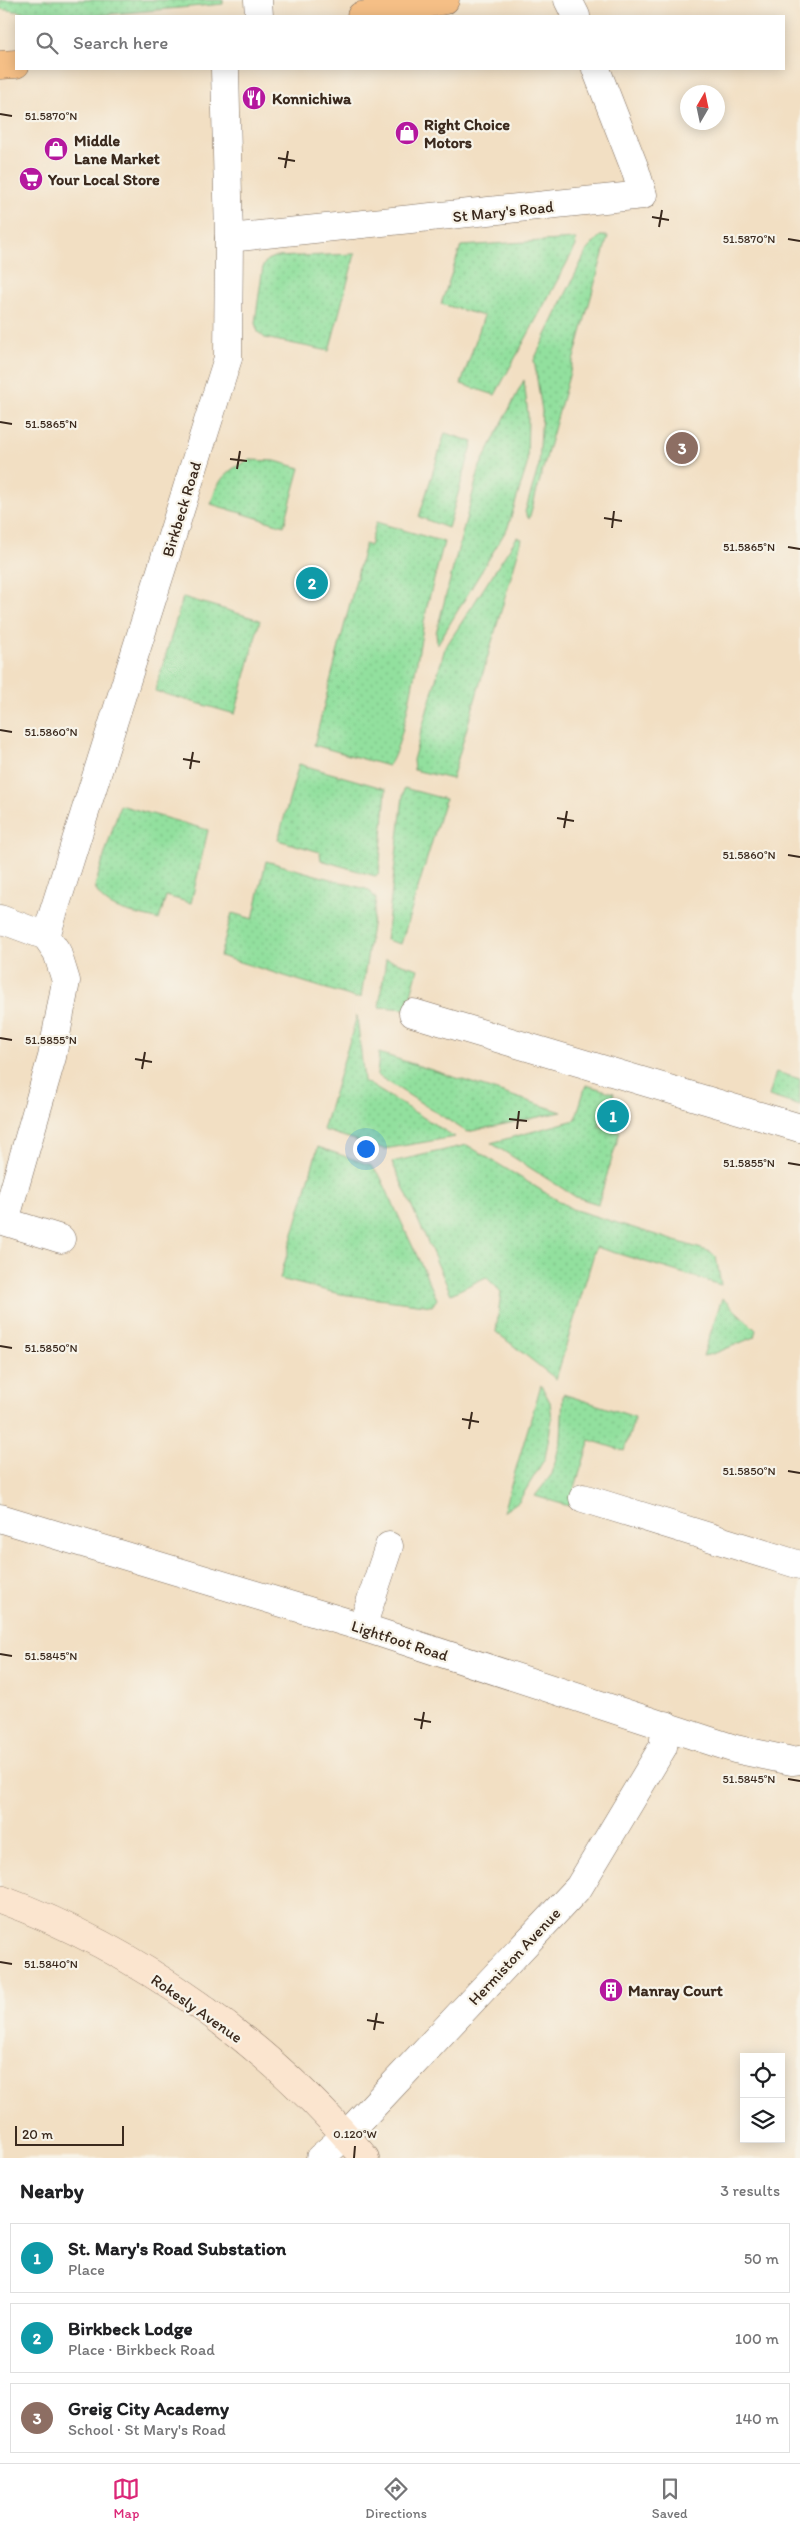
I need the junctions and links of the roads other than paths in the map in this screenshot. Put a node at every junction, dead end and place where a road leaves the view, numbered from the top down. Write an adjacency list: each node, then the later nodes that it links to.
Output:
1 (258, 0): 4 (street)
2 (445, 0): 5 (main road)
3 (568, 0): 6 (street)
4 (259, 15)
5 (365, 15)
6 (576, 15)
7 (15, 64): 8 (main road)
8 (0, 65)
9 (225, 70): 11 (street, Birkbeck Road)
10 (596, 70): 11 (street, St Mary's Road)
11 (229, 238): 13 (street, Birkbeck Road)
12 (0, 920): 13 (street)
13 (46, 936): 16 (street)
14 (413, 1013): 15 (street)
15 (800, 1128)
16 (2, 1220): 17 (street)
17 (61, 1238)
18 (583, 1498): 21 (street)
19 (0, 1518): 22 (street, Lightfoot Road)
20 (389, 1546): 22 (street)
21 (800, 1565)
22 (362, 1627): 23 (street, Lightfoot Road)
23 (666, 1725): 24 (street, Lightfoot Road); 26 (street, Hermiston Avenue)
24 (800, 1760)
25 (0, 1899): 26 (street, Rokesly Avenue)
26 (346, 2135): 27 (street, Hermiston Avenue); 28 (street, Rokesly Avenue)
27 (320, 2158)
28 (365, 2158)

